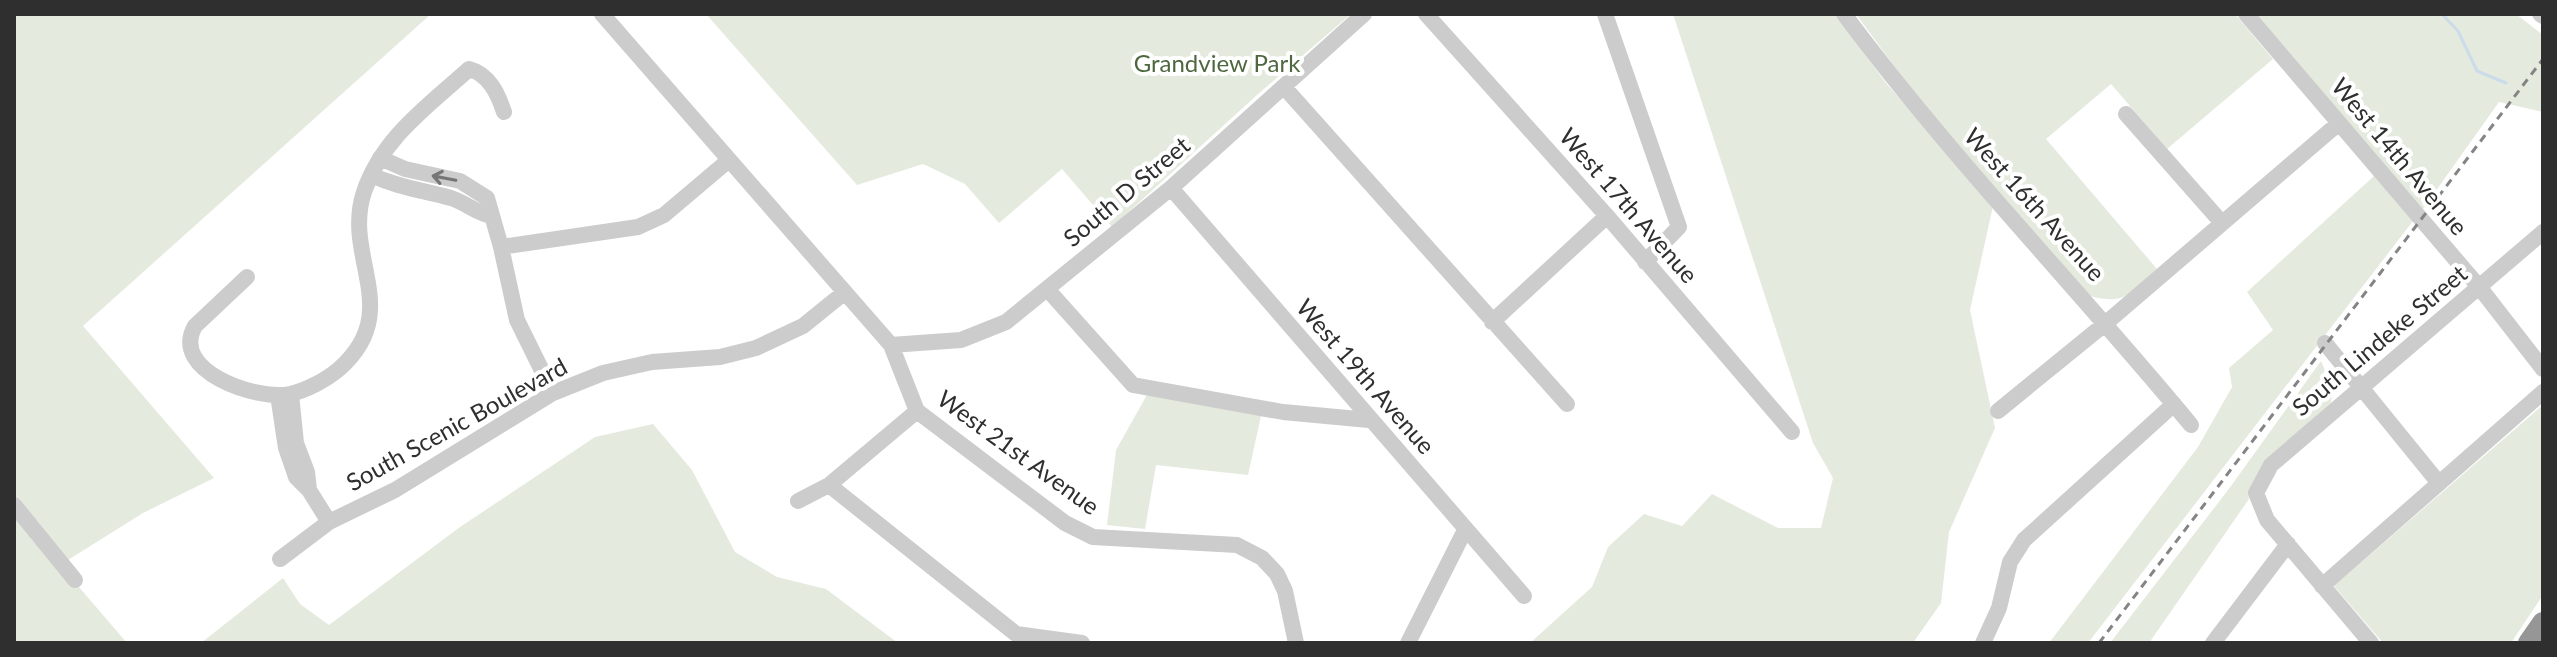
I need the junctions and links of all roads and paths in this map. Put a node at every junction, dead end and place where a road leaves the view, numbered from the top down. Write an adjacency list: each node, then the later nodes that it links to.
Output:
1 (602, 14): 12 (street, West 21st Avenue)
2 (1364, 14): 7 (street, South D Street)
3 (1426, 14): 16 (street, West 17th Avenue)
4 (1605, 14): 20 (street)
5 (1844, 14): 26 (street, West 16th Avenue)
6 (2246, 14): 10 (street, West 14th Avenue)
7 (1284, 87): 14 (street, South D Street); 25 (street)
8 (504, 112): 11 (street)
9 (2126, 114): 17 (street)
10 (2339, 123): 17 (street); 22 (street, West 14th Avenue)
11 (380, 158): 13 (street); 15 (street, one-way to 11)
12 (729, 160): 19 (street); 24 (street, West 21st Avenue)
13 (371, 175): 15 (street); 33 (street)
14 (1171, 188): 23 (street, South D Street); 38 (street, West 19th Avenue)
15 (491, 216): 19 (street)
16 (1607, 216): 20 (street, West 17th Avenue); 25 (street)
17 (2222, 223): 26 (street)
18 (2543, 232): 22 (street, South Lindeke Street)
19 (501, 247): 32 (street)
20 (1645, 262): 40 (street, West 17th Avenue)
21 (247, 277): 33 (street)
22 (2480, 288): 29 (street, West 14th Avenue); 30 (street, South Lindeke Street)
23 (1048, 290): 28 (street, South D Street); 38 (street)
24 (845, 292): 28 (street, West 21st Avenue); 32 (street, South Scenic Boulevard)
25 (1492, 322): 34 (street)
26 (2106, 323): 35 (street, West 16th Avenue); 37 (street)
27 (2325, 343): 30 (street)
28 (891, 345): 36 (street, West 21st Avenue)
29 (2543, 369)
30 (2362, 388): 41 (street); 47 (street, South Lindeke Street)
31 (2543, 392): 41 (street)
32 (553, 393): 45 (street, South Scenic Boulevard)
33 (284, 394): 45 (street)
34 (1567, 404)
35 (2174, 404): 39 (street, West 16th Avenue); 57 (street)
36 (917, 411): 42 (street); 55 (street, West 21st Avenue)
37 (1998, 411)
38 (1369, 420): 46 (street, West 19th Avenue)
39 (2191, 425)
40 (1792, 432)
41 (2438, 482): 50 (street)
42 (829, 485): 43 (street); 54 (street)
43 (798, 501)
44 (14, 505): 49 (street)
45 (329, 522): 48 (street, South Scenic Boulevard)
46 (1465, 530): 51 (street, West 19th Avenue); 56 (street)
47 (2288, 544): 50 (street); 58 (street)
48 (280, 559)
49 (75, 580)
50 (2322, 586): 53 (street)
51 (1524, 596)
52 (2543, 623): 59 (highway)
53 (2361, 639)
54 (1082, 643)
55 (1296, 643)
56 (1408, 643)
57 (1983, 643)
58 (2213, 643)
59 (2529, 643)

